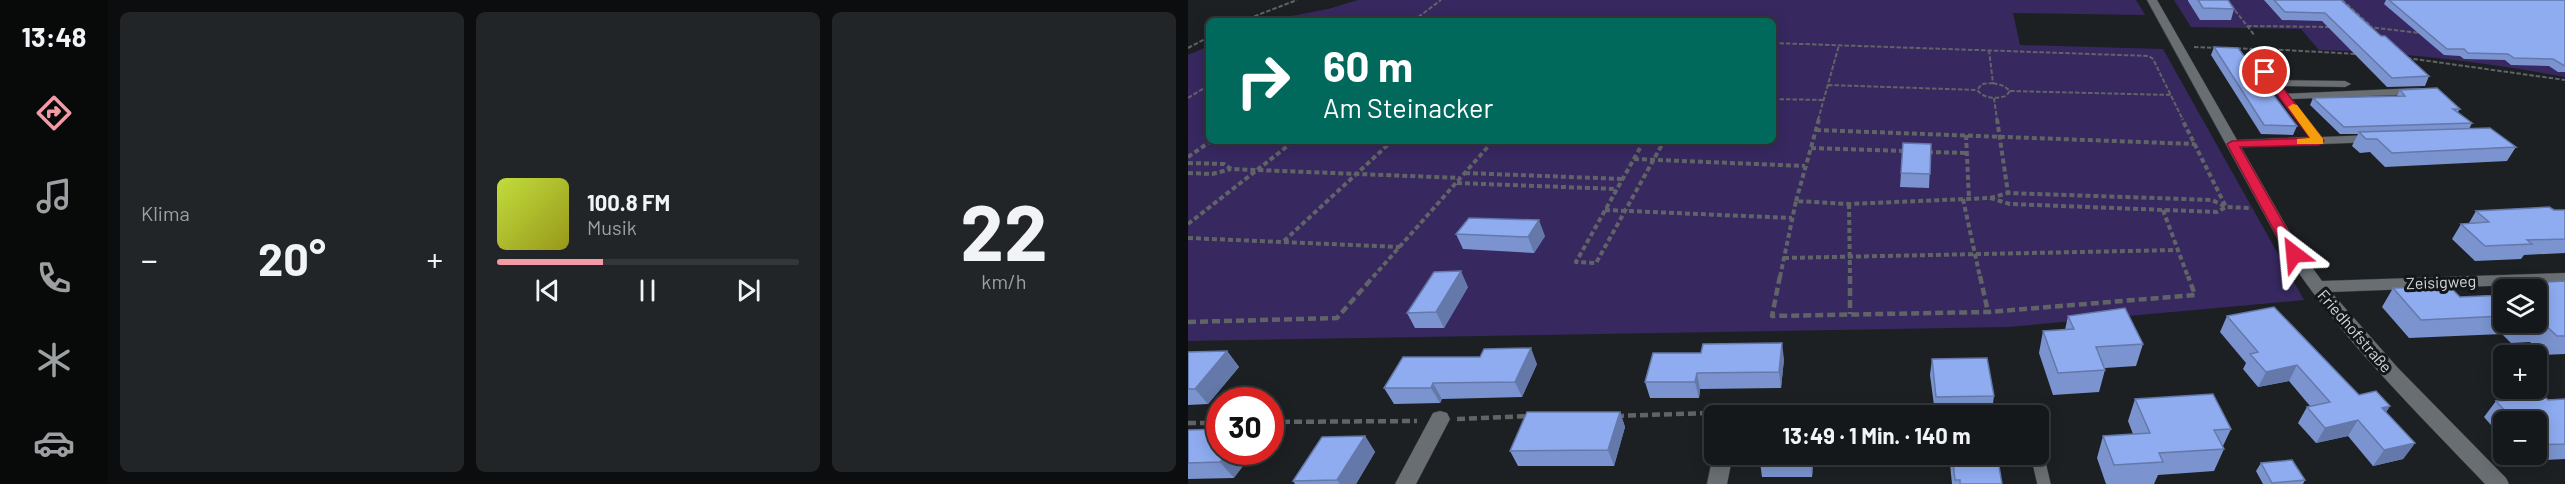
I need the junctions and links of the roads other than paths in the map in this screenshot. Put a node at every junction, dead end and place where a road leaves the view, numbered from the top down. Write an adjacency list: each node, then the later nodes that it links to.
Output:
1 (2152, 0): 9 (street, Friedhofstraße)
2 (2258, 61): 3 (street)
3 (2273, 83): 5 (street); 6 (street)
4 (2428, 91): 5 (street)
5 (2370, 93): 6 (street)
6 (2284, 96): 8 (street)
7 (2388, 139): 8 (street)
8 (2319, 141): 9 (street)
9 (2232, 144): 11 (street, Friedhofstraße)
10 (2565, 278): 11 (street, Zeisigweg)
11 (2317, 287): 18 (street, Friedhofstraße)
12 (1440, 420): 15 (street)
13 (1721, 465): 16 (street)
14 (2040, 465): 17 (lane)
15 (1405, 484)
16 (1718, 484)
17 (2044, 484)
18 (2499, 484)

